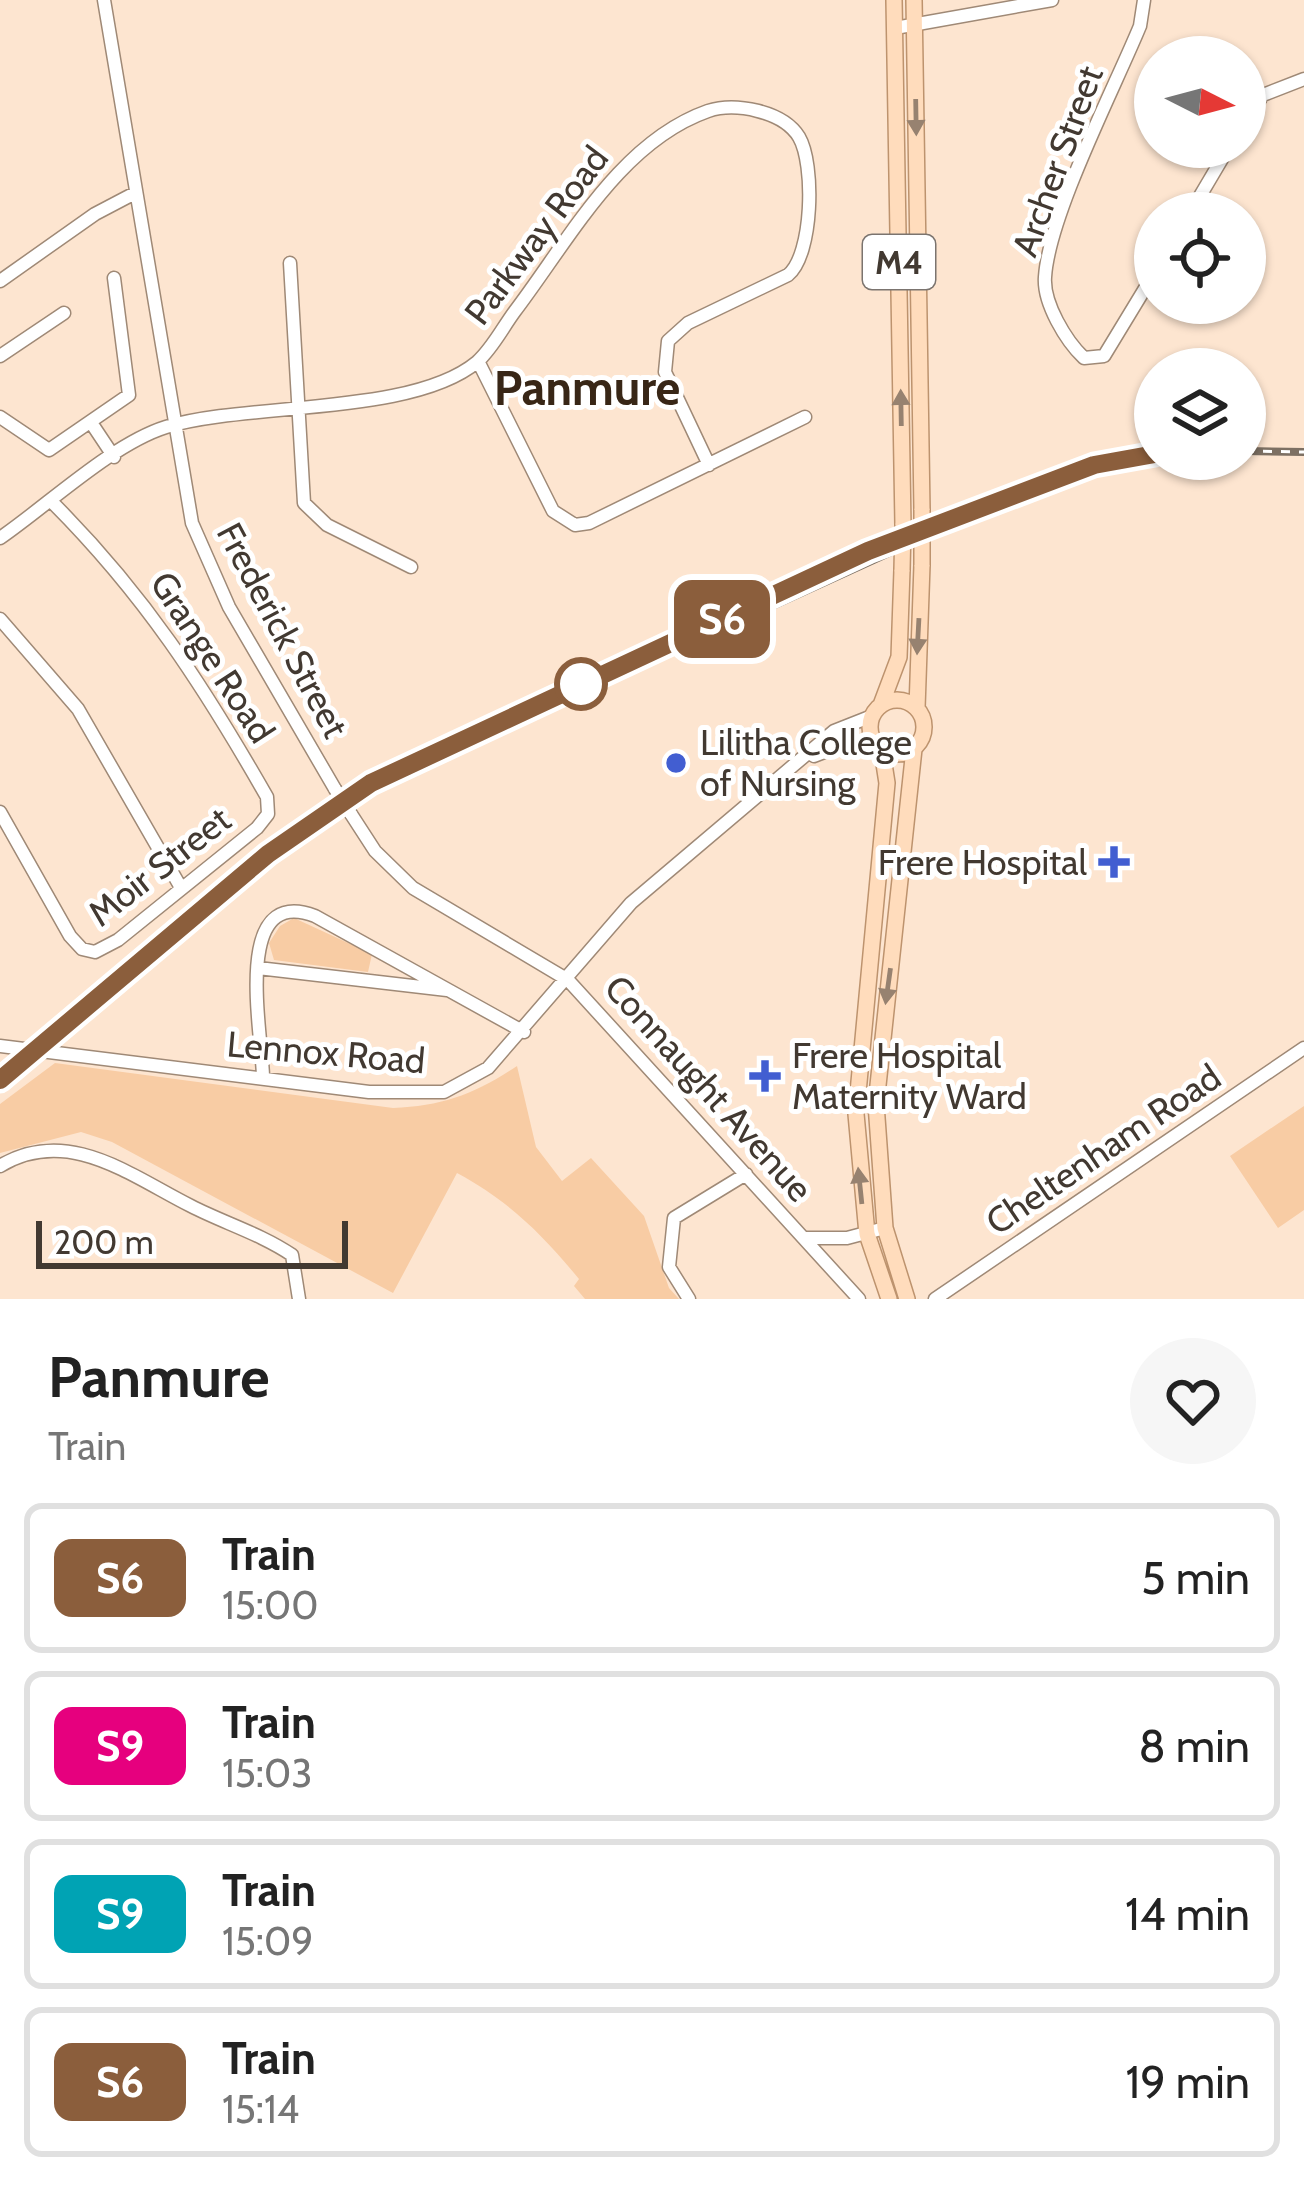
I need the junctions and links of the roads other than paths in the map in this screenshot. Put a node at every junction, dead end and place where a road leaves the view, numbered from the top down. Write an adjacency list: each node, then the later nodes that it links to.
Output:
1 (104, 0): 10 (street, Frederick Street)
2 (894, 0): 7 (main road, M4)
3 (914, 0): 6 (main road, M4)
4 (1052, 0): 6 (street)
5 (1144, 0): 14 (street, Archer Street)
6 (914, 25): 7 (street); 29 (main road, M4, one-way to 29, bridge)
7 (895, 28): 30 (main road, M4, one-way to 7, bridge)
8 (1304, 80): 9 (street)
9 (1266, 94)
10 (135, 193): 13 (street); 22 (street, Frederick Street)
11 (290, 263): 18 (street)
12 (114, 278): 21 (street)
13 (0, 280)
14 (1134, 307)
15 (64, 313): 16 (street)
16 (0, 356)
17 (478, 361): 18 (street, Parkway Road); 24 (street, Parkway Road); 24 (street, Parkway Road)
18 (298, 408): 22 (street, Parkway Road); 27 (street)
19 (0, 417): 21 (street)
20 (805, 417): 24 (street)
21 (92, 424): 23 (street)
22 (172, 425): 23 (street); 38 (street, Frederick Street, bridge)
23 (114, 457): 25 (street)
24 (709, 465)
25 (52, 502): 26 (street); 34 (street, Grange Road)
26 (3, 531)
27 (411, 567)
28 (0, 619): 36 (street)
29 (916, 708): 30 (main road); 32 (main road, M4)
30 (876, 710): 31 (main road, M4); 33 (street, Lennox Road)
31 (879, 748): 32 (main road); 33 (street, Lennox Road); 47 (main road, M4, one-way to 31)
32 (914, 749): 46 (main road, M4, one-way to 46)
33 (802, 762): 38 (street, Lennox Road)
34 (267, 797): 36 (street, Moir Street)
35 (1, 814): 36 (street, Moir Street)
36 (180, 886)
37 (258, 968): 39 (street); 39 (street); 43 (street)
38 (568, 980): 40 (street, Lennox Road); 45 (street, Connaught Avenue)
39 (455, 991): 40 (street)
40 (524, 1031): 43 (street, Lennox Road)
41 (0, 1046): 43 (street, Lennox Road)
42 (1304, 1048): 54 (street, Cheltenham Road)
43 (263, 1076)
44 (0, 1166): 49 (street)
45 (746, 1174): 48 (street, Connaught Avenue); 50 (street)
46 (885, 1228): 47 (street, Connaught Avenue); 53 (main road, M4)
47 (867, 1234): 48 (street, Connaught Avenue); 52 (main road, M4)
48 (805, 1238): 51 (street, Connaught Avenue)
49 (299, 1299)
50 (688, 1299)
51 (859, 1299)
52 (889, 1299)
53 (907, 1299)
54 (935, 1299)

